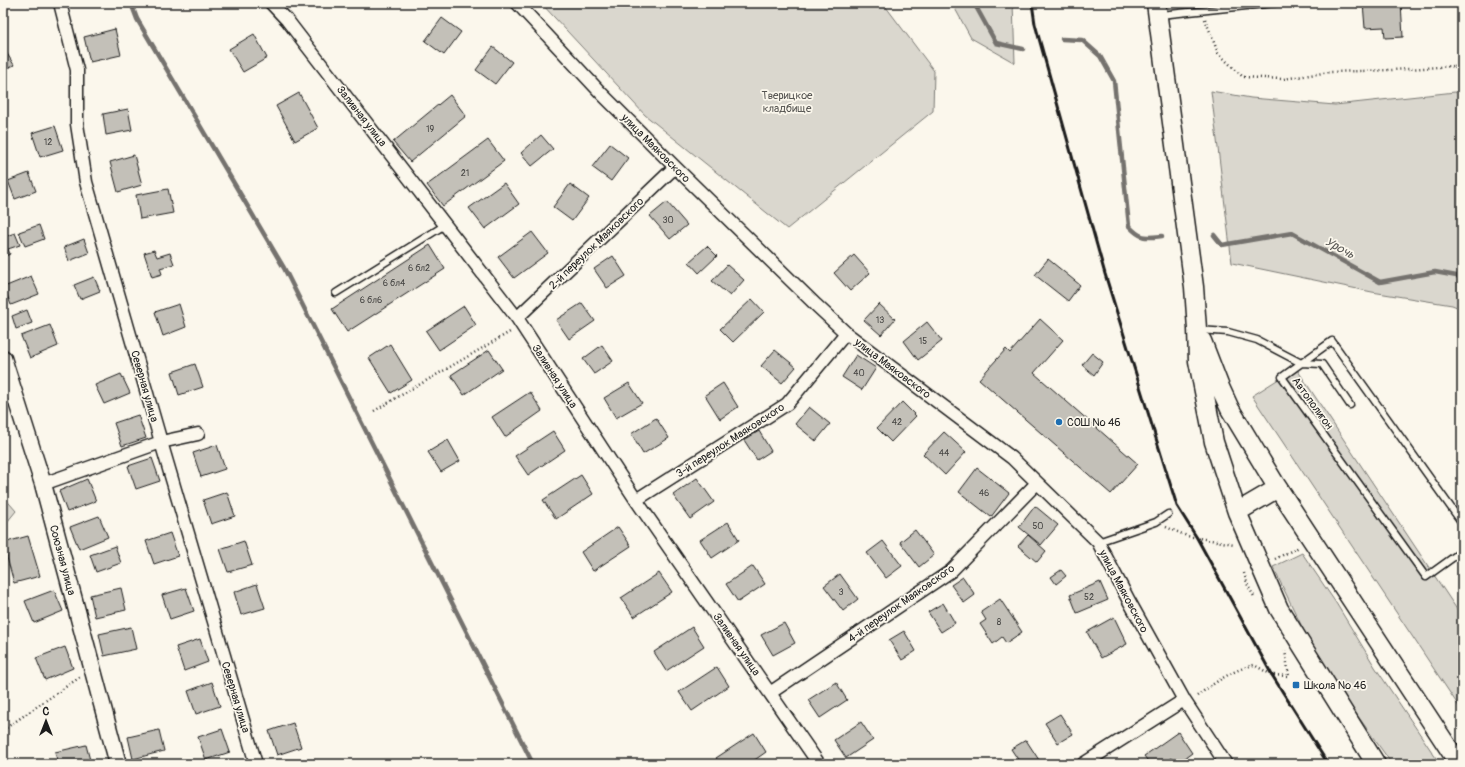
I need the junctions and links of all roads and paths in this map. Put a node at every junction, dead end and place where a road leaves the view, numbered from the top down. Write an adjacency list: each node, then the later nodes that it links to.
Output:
1 (60, 3): 21 (street, Северная улица)
2 (271, 3): 11 (street, Заливная улица)
3 (517, 3): 10 (street, улица Маяковского)
4 (1275, 3): 6 (lane)
5 (1157, 9): 6 (lane); 14 (main road)
6 (1202, 11): 8 (path)
7 (1462, 62): 8 (path)
8 (1454, 66): 9 (path)
9 (1462, 71)
10 (675, 167): 13 (street, 2-й переулок Маяковского); 15 (street, улица Маяковского)
11 (445, 225): 12 (lane); 13 (street, Заливная улица)
12 (336, 293)
13 (519, 322): 19 (path); 25 (street, Заливная улица)
14 (1197, 329): 17 (lane); 24 (main road); 26 (main road)
15 (846, 333): 22 (street, улица Маяковского); 25 (street, 3-й переулок Маяковского)
16 (3, 358): 23 (street, Союзная улица)
17 (1301, 363): 18 (lane); 28 (lane, Автополигон); 30 (lane, Автополигон)
18 (1350, 405)
19 (374, 411)
20 (198, 434): 21 (street)
21 (161, 442): 23 (street); 37 (street, Северная улица)
22 (1037, 483): 29 (street, улица Маяковского); 33 (street, 4-й переулок Маяковского)
23 (43, 484): 31 (street, Союзная улица)
24 (1278, 488): 26 (main road); 42 (main road)
25 (636, 500): 33 (street, Заливная улица)
26 (1237, 512): 41 (main road)
27 (1168, 514): 29 (lane)
28 (1462, 522)
29 (1098, 542): 34 (street, улица Маяковского)
30 (1462, 551)
31 (92, 669): 35 (path); 36 (street, Союзная улица)
32 (1289, 676): 34 (path)
33 (770, 692): 38 (street, Заливная улица)
34 (1185, 701): 39 (street); 40 (street, улица Маяковского)
35 (3, 730)
36 (118, 764)
37 (256, 764)
38 (819, 764)
39 (1083, 764)
40 (1226, 764)
41 (1376, 764)
42 (1459, 764)

